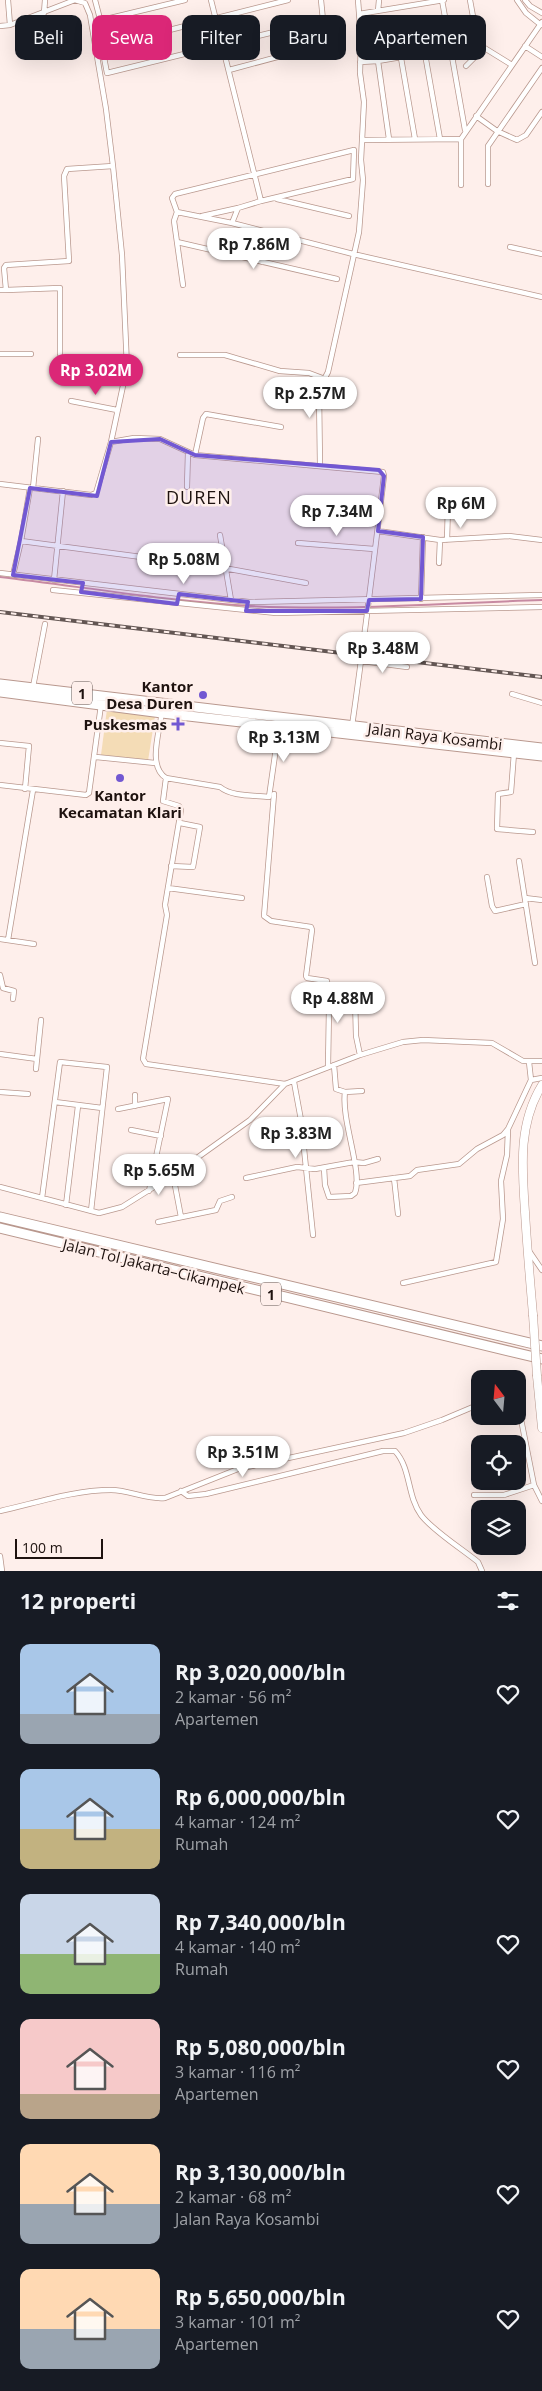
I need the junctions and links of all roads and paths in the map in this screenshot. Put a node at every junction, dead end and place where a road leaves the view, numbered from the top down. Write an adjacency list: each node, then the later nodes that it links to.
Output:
1 (8, 0): 24 (street)
2 (45, 0): 15 (street)
3 (95, 0): 4 (street)
4 (185, 0)
5 (211, 0): 18 (street)
6 (288, 0): 19 (street)
7 (320, 0): 20 (street)
8 (358, 0): 17 (street)
9 (378, 0): 14 (street)
10 (444, 0): 14 (street); 21 (street)
11 (470, 0): 22 (street)
12 (517, 0): 23 (street)
13 (525, 0): 16 (street)
14 (378, 11): 17 (street)
15 (44, 12): 24 (street); 53 (street)
16 (542, 13)
17 (359, 14)
18 (215, 15)
19 (231, 15)
20 (322, 15)
21 (445, 15)
22 (473, 15)
23 (541, 24): 27 (street)
24 (10, 25): 25 (street)
25 (0, 26)
26 (182, 27): 29 (street)
27 (525, 46): 30 (street); 40 (street)
28 (486, 49): 40 (street)
29 (182, 54)
30 (542, 57)
31 (270, 59): 43 (street)
32 (227, 60): 43 (street)
33 (386, 60): 38 (street)
34 (401, 60): 49 (street)
35 (426, 60): 50 (street)
36 (452, 60): 46 (street)
37 (472, 60): 41 (street)
38 (378, 61): 39 (street); 48 (street)
39 (360, 62): 52 (street)
40 (512, 65): 45 (street)
41 (466, 66)
42 (542, 68): 47 (street)
43 (229, 70): 54 (street)
44 (542, 112): 47 (street)
45 (476, 116): 46 (street); 47 (street)
46 (465, 130): 51 (street)
47 (497, 131): 55 (street)
48 (389, 139): 49 (street); 52 (street)
49 (415, 139): 50 (street)
50 (440, 139): 51 (street)
51 (461, 139): 56 (street)
52 (363, 140): 67 (street)
53 (113, 166): 72 (street); 80 (street)
54 (255, 173): 57 (street); 58 (street); 60 (street)
55 (488, 184)
56 (461, 185)
57 (274, 198): 58 (street); 61 (street)
58 (261, 201): 59 (street)
59 (238, 208): 62 (street); 63 (street)
60 (177, 212): 62 (street); 65 (street)
61 (349, 216)
62 (200, 217): 63 (street)
63 (232, 223): 64 (street)
64 (268, 232): 67 (street); 69 (street)
65 (177, 242): 69 (street); 71 (street)
66 (510, 247): 68 (street)
67 (353, 254): 73 (street); 78 (street)
68 (542, 254)
69 (262, 262): 70 (street)
70 (337, 279)
71 (184, 285)
72 (3, 290): 76 (street)
73 (542, 297)
74 (0, 354): 75 (street)
75 (32, 354)
76 (60, 354)
77 (180, 355): 78 (street)
78 (325, 379): 86 (street)
79 (71, 401): 80 (street)
80 (117, 410): 83 (street)
81 (280, 427): 85 (street)
82 (38, 439): 88 (street)
83 (111, 442): 84 (street); 90 (street)
84 (188, 452): 85 (street); 89 (street)
85 (196, 455): 86 (street)
86 (320, 466): 92 (street)
87 (0, 484): 88 (street)
88 (31, 488): 90 (street); 98 (street)
89 (187, 488)
90 (63, 492): 100 (street)
91 (448, 506): 96 (street)
92 (378, 531): 94 (street); 101 (street)
93 (220, 535): 103 (street)
94 (423, 537): 95 (street); 112 (street)
95 (440, 540): 96 (street); 102 (street)
96 (446, 540): 97 (street)
97 (542, 540)
98 (21, 541): 100 (street); 105 (street)
99 (298, 543): 101 (street)
100 (57, 546): 103 (street); 106 (street)
101 (374, 549): 117 (street)
102 (439, 563)
103 (224, 568): 107 (street); 114 (street)
104 (0, 572): 105 (street)
105 (13, 574): 106 (street)
106 (54, 580): 108 (street)
107 (306, 582)
108 (82, 588): 109 (street); 110 (street); 113 (street)
109 (53, 590)
110 (179, 595): 113 (street); 114 (street)
111 (542, 595): 112 (street)
112 (422, 598): 117 (street)
113 (177, 603): 114 (street)
114 (235, 604): 115 (street); 115 (street)
115 (247, 606): 116 (street); 116 (street)
116 (301, 606): 117 (street); 117 (street)
117 (368, 606): 118 (street); 120 (street)
118 (542, 607)
119 (45, 624): 123 (street)
120 (362, 661): 121 (street); 130 (street)
121 (407, 667)
122 (0, 684): 123 (highway, Jalan Raya Kosambi / 1)
123 (33, 687): 128 (highway, Jalan Raya Kosambi / 1)
124 (0, 692): 127 (highway, Jalan Raya Kosambi / 1)
125 (512, 694): 126 (street)
126 (542, 703)
127 (101, 705): 128 (highway, Jalan Raya Kosambi / 1); 135 (street)
128 (162, 708): 129 (highway, Jalan Raya Kosambi / 1); 130 (highway, Jalan Raya Kosambi / 1); 136 (street)
129 (279, 726): 133 (highway, Jalan Raya Kosambi / 1); 137 (street)
130 (352, 726): 132 (highway, Jalan Raya Kosambi / 1)
131 (0, 743): 139 (street)
132 (542, 748)
133 (514, 753): 134 (highway, Jalan Raya Kosambi / 1); 143 (street)
134 (542, 756)
135 (96, 757): 136 (street); 140 (street)
136 (155, 763): 137 (street)
137 (166, 778): 142 (street)
138 (0, 785): 139 (street)
139 (25, 789): 140 (street)
140 (33, 790): 153 (street)
141 (274, 794): 166 (street)
142 (180, 823): 145 (street); 145 (street)
143 (533, 832)
144 (519, 861): 149 (street)
145 (171, 866): 147 (street)
146 (487, 877): 151 (street)
147 (168, 888): 148 (street); 173 (street)
148 (242, 898)
149 (525, 898): 150 (street); 151 (street)
150 (542, 900)
151 (526, 904): 155 (street)
152 (0, 939): 153 (street)
153 (8, 940): 154 (street)
154 (34, 944)
155 (535, 963)
156 (0, 975): 158 (street)
157 (355, 997): 161 (street)
158 (13, 998)
159 (41, 1020): 162 (street)
160 (0, 1054): 162 (street)
161 (360, 1055): 164 (street); 165 (street)
162 (37, 1059): 167 (street)
163 (542, 1061): 164 (street)
164 (529, 1062): 171 (street)
165 (334, 1065): 166 (street); 176 (street)
166 (328, 1067): 172 (street)
167 (36, 1069)
168 (58, 1076): 169 (street); 180 (street); 183 (street)
169 (65, 1076)
170 (542, 1078): 171 (street)
171 (531, 1080): 185 (street)
172 (294, 1082): 173 (street); 191 (street)
173 (285, 1084): 192 (street)
174 (542, 1085): 208 (main road)
175 (0, 1092): 178 (street)
176 (345, 1092): 177 (street); 189 (street)
177 (362, 1092)
178 (28, 1094)
179 (135, 1095): 182 (street)
180 (55, 1102): 181 (street); 199 (street)
181 (78, 1106): 183 (street); 200 (street)
182 (135, 1106): 184 (street); 187 (street)
183 (102, 1108): 201 (street)
184 (118, 1109)
185 (508, 1128): 194 (street); 210 (street)
186 (131, 1130): 187 (street)
187 (161, 1136): 197 (street)
188 (378, 1159): 189 (street)
189 (354, 1162): 190 (street); 195 (street)
190 (324, 1168): 191 (street); 195 (street)
191 (306, 1169): 193 (street); 207 (street)
192 (173, 1175): 197 (street); 204 (street)
193 (246, 1178)
194 (394, 1178): 195 (street); 202 (street)
195 (356, 1183)
196 (0, 1187): 199 (street)
197 (149, 1191): 201 (street)
198 (232, 1197): 204 (street)
199 (42, 1198): 200 (street)
200 (66, 1205): 201 (street)
201 (91, 1211)
202 (398, 1214)
203 (0, 1217): 211 (highway, Jalan Tol Jakarta–Cikampek / 1)
204 (181, 1217): 205 (street)
205 (158, 1222)
206 (0, 1228): 212 (highway, Jalan Tol Jakarta–Cikampek / 1)
207 (313, 1235)
208 (527, 1248): 209 (street); 215 (main road, bridge)
209 (542, 1270)
210 (403, 1283)
211 (542, 1346)
212 (542, 1359)
213 (471, 1408): 217 (street)
214 (522, 1425): 216 (street)
215 (542, 1428)
216 (534, 1485): 218 (street); 219 (street)
217 (181, 1491): 220 (street); 223 (street)
218 (474, 1495)
219 (542, 1501)
220 (0, 1512)
221 (0, 1556): 222 (street)
222 (2, 1571)
223 (482, 1571)

